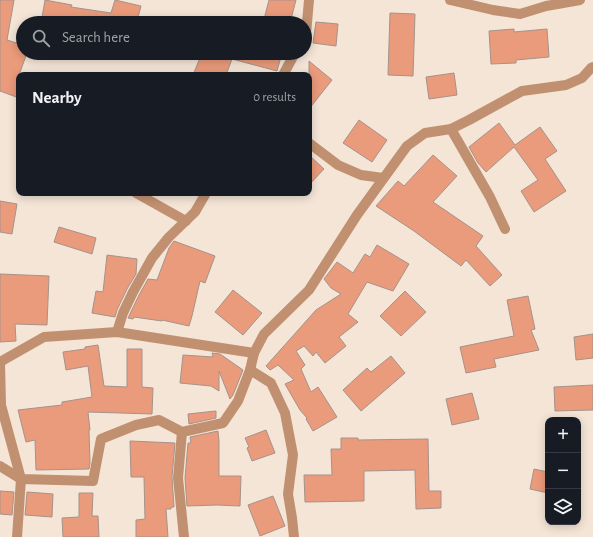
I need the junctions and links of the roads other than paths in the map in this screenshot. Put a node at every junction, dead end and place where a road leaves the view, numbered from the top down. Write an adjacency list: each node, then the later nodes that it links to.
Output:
1 (308, 0): 4 (street)
2 (450, 0): 3 (street)
3 (580, 0)
4 (307, 16)
5 (291, 60): 7 (street)
6 (593, 67): 8 (street)
7 (285, 72)
8 (451, 129): 10 (street); 14 (street)
9 (312, 145): 10 (street)
10 (383, 178): 16 (street)
11 (141, 196): 13 (street)
12 (204, 196): 13 (street)
13 (186, 221): 15 (street)
14 (505, 229)
15 (117, 332): 16 (street); 17 (street)
16 (254, 353): 18 (street)
17 (0, 362): 21 (street)
18 (250, 370): 19 (street); 24 (street)
19 (182, 432): 21 (street); 23 (street)
20 (0, 466): 21 (street)
21 (21, 479): 22 (street)
22 (17, 537)
23 (184, 537)
24 (294, 537)

